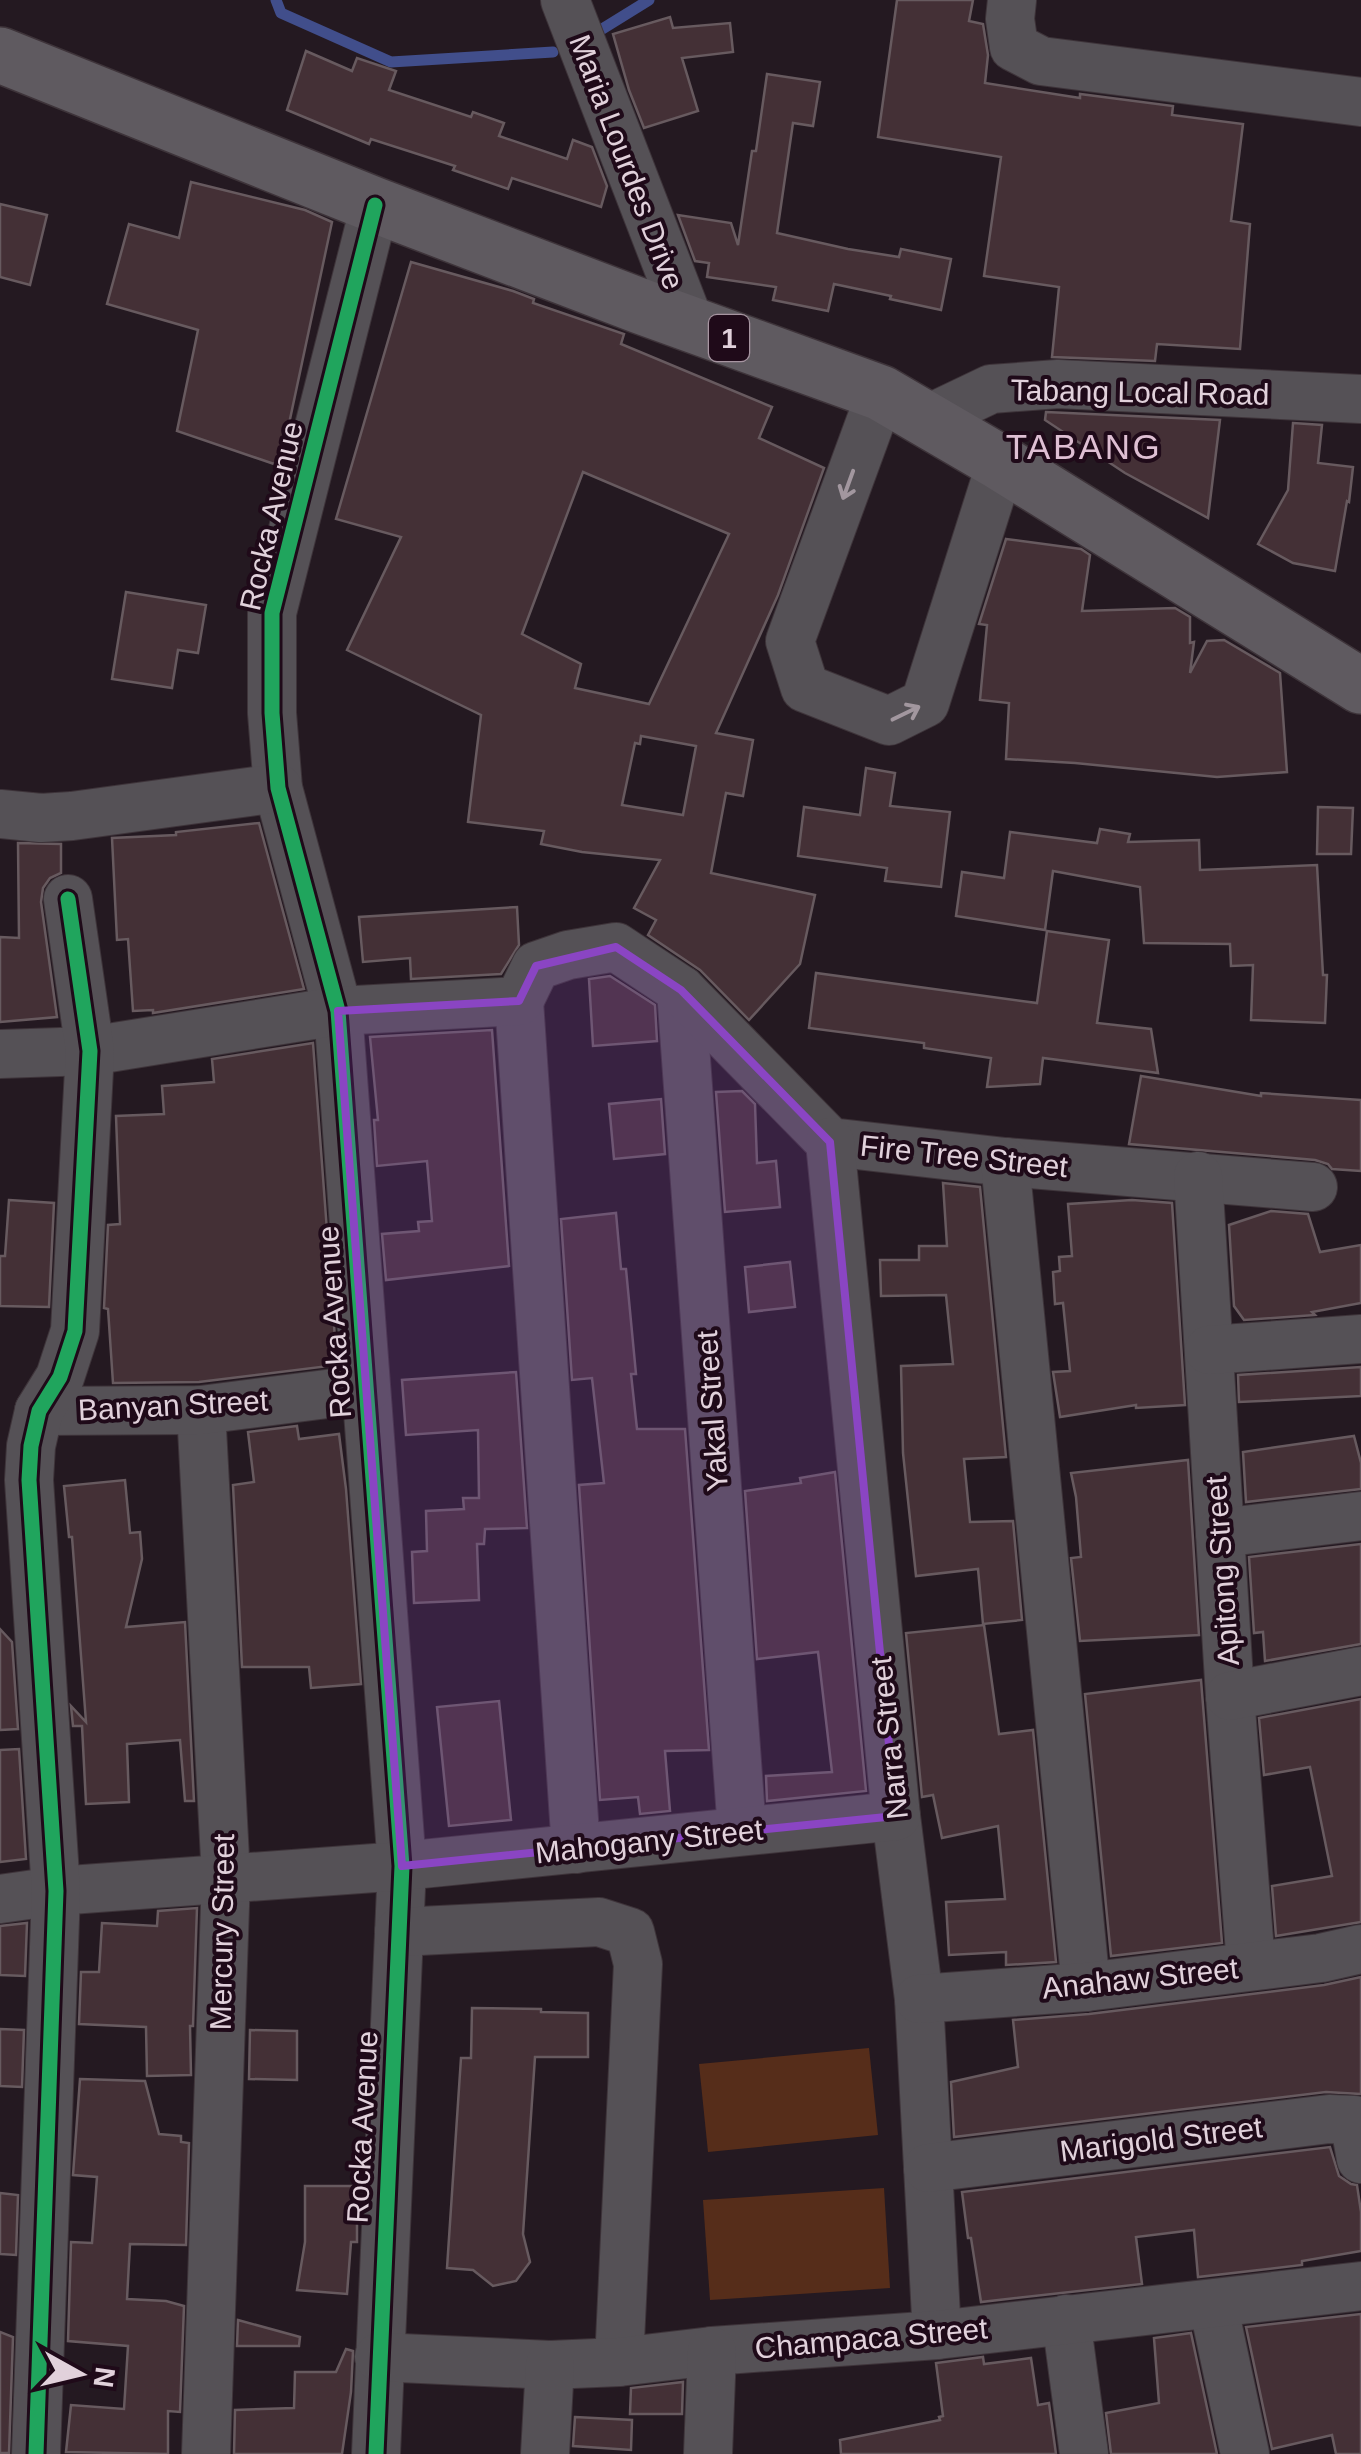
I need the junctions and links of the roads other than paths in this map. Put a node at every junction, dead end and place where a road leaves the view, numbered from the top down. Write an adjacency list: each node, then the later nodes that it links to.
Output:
1 (565, 0): 6 (street, Maria Lourdes Drive)
2 (1012, 0): 4 (street)
3 (0, 55): 5 (highway, 1)
4 (1361, 102)
5 (375, 205): 6 (highway, 1); 11 (street, Rocka Avenue)
6 (690, 324): 8 (highway, 1)
7 (1361, 400): 8 (street, Tabang Local Road)
8 (904, 406): 9 (highway, 1); 9 (street, one-way to 9)
9 (1001, 463): 10 (highway, 1)
10 (1361, 686)
11 (278, 788): 12 (street); 16 (street, Rocka Avenue)
12 (0, 814)
13 (68, 900): 17 (street)
14 (681, 990): 15 (street, Fire Tree Street); 19 (street, Fire Tree Street); 33 (street, Yakal Street)
15 (519, 1001): 16 (street); 34 (street)
16 (338, 1011): 17 (street); 25 (street, Rocka Avenue)
17 (90, 1051): 18 (street); 27 (street)
18 (0, 1054)
19 (830, 1142): 20 (street, Fire Tree Street); 32 (street, Narra Street)
20 (1005, 1162): 21 (street, Fire Tree Street); 42 (street)
21 (1198, 1176): 22 (street, Fire Tree Street); 24 (street, Apitong Street)
22 (1313, 1186)
23 (1361, 1339): 24 (street)
24 (1209, 1350): 29 (street, Apitong Street)
25 (366, 1390): 26 (street, Banyan Street); 35 (street, Rocka Avenue)
26 (201, 1410): 27 (street, Banyan Street); 36 (street, Mercury Street)
27 (39, 1411): 37 (street)
28 (1361, 1516): 29 (street)
29 (1220, 1533): 31 (street, Apitong Street)
30 (1361, 1672): 31 (street)
31 (1230, 1696): 41 (street, Apitong Street)
32 (896, 1816): 33 (street, Mahogany Street); 43 (street, Narra Street)
33 (742, 1831): 34 (street, Mahogany Street)
34 (576, 1849): 35 (street, Mahogany Street)
35 (402, 1866): 36 (street, Mahogany Street); 39 (street, Rocka Avenue)
36 (226, 1878): 37 (street, Mahogany Street); 55 (street, Mercury Street)
37 (56, 1891): 38 (street, Mahogany Street); 54 (street)
38 (0, 1899)
39 (399, 1932): 51 (street, Rocka Avenue); 52 (street)
40 (1361, 1949): 41 (street, Anahaw Street)
41 (1251, 1966): 42 (street, Anahaw Street)
42 (1086, 1986): 43 (street, Anahaw Street)
43 (919, 1999): 45 (street, Narra Street)
44 (1361, 2160): 45 (street, Marigold Street)
45 (928, 2168): 49 (street, Narra Street)
46 (1361, 2286): 47 (street, Champaca Street)
47 (1213, 2304): 48 (street, Champaca Street); 60 (street)
48 (1066, 2319): 49 (street, Champaca Street); 59 (street)
49 (937, 2334): 50 (street, Champaca Street)
50 (712, 2351): 52 (street, Champaca Street); 58 (street)
51 (379, 2356): 53 (street, Champaca Street); 56 (street, Rocka Avenue)
52 (619, 2362): 53 (street, Champaca Street)
53 (550, 2365): 57 (street)
54 (36, 2454)
55 (206, 2454)
56 (376, 2454)
57 (545, 2454)
58 (708, 2454)
59 (1084, 2454)
60 (1245, 2454)

